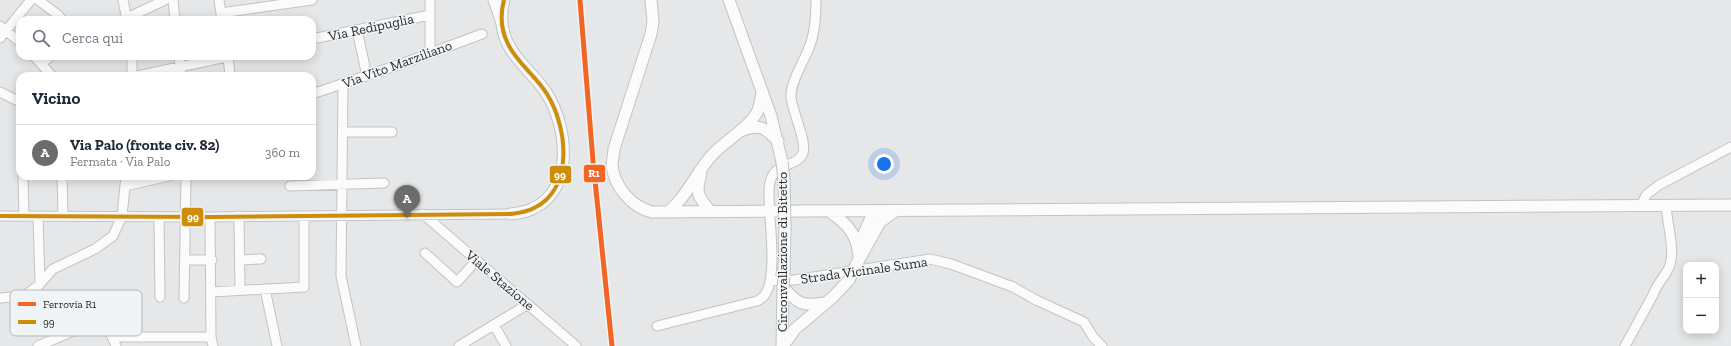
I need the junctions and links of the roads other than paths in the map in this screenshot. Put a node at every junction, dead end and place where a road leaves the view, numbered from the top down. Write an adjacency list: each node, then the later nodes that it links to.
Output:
1 (31, 0): 15 (street)
2 (38, 0): 16 (street)
3 (123, 0): 17 (street)
4 (165, 0): 18 (street)
5 (172, 0): 19 (street)
6 (219, 0): 20 (street)
7 (312, 0): 20 (street)
8 (430, 0): 14 (street)
9 (493, 0): 22 (street)
10 (504, 0): 22 (main road)
11 (651, 0): 68 (main road)
12 (728, 0): 42 (main road, Circonvallazione di Bitetto)
13 (816, 0): 71 (street)
14 (430, 15): 23 (street, Via Redipuglia); 28 (street)
15 (16, 16)
16 (57, 16)
17 (126, 16)
18 (133, 16)
19 (174, 16)
20 (222, 16)
21 (16, 17): 24 (street)
22 (502, 26): 74 (main road)
23 (357, 30): 26 (street, Via Redipuglia); 40 (street)
24 (2, 32): 27 (street)
25 (482, 34): 28 (street, Via Vito Marziliano)
26 (316, 38)
27 (16, 40)
28 (430, 53): 40 (street, Via Vito Marziliano)
29 (39, 60): 35 (street)
30 (46, 60): 35 (street)
31 (132, 60): 38 (street)
32 (180, 60): 36 (street)
33 (216, 60): 36 (street)
34 (229, 60): 39 (street)
35 (42, 63): 37 (street)
36 (181, 71)
37 (49, 72)
38 (132, 72)
39 (230, 72)
40 (367, 76): 41 (street, Via Vito Marziliano)
41 (343, 84): 44 (street, Via Vito Marziliano); 46 (street)
42 (762, 90): 48 (main road); 49 (main road, Circonvallazione di Bitetto)
43 (0, 92): 45 (street)
44 (316, 93)
45 (16, 100)
46 (343, 132): 47 (street); 58 (street)
47 (392, 132)
48 (739, 132): 49 (main road); 51 (main road)
49 (778, 141): 96 (main road, Circonvallazione di Bitetto, bridge)
50 (1731, 147): 64 (street)
51 (703, 167): 61 (main road); 62 (main road)
52 (23, 180): 78 (street)
53 (62, 180): 75 (street)
54 (126, 180): 59 (street)
55 (152, 180): 59 (street)
56 (186, 180): 84 (street)
57 (384, 183): 58 (street)
58 (341, 185): 60 (street); 76 (street)
59 (125, 186): 80 (street)
60 (290, 186)
61 (697, 191): 69 (main road); 70 (main road)
62 (681, 199): 68 (main road); 69 (main road)
63 (1731, 205): 65 (main road)
64 (1641, 206): 65 (main road); 67 (main road)
65 (1666, 206): 122 (street)
66 (874, 211): 67 (main road); 72 (main road); 86 (main road); 87 (main road)
67 (895, 211): 86 (main road)
68 (668, 212): 69 (main road)
69 (686, 212): 70 (main road)
70 (711, 212): 71 (main road)
71 (770, 212): 72 (main road); 95 (street)
72 (830, 212): 87 (main road)
73 (423, 214): 74 (street); 76 (street); 93 (street, Viale Stazione)
74 (511, 214)
75 (63, 215): 79 (street); 80 (street)
76 (341, 215): 82 (street); 116 (street)
77 (0, 216): 78 (street)
78 (24, 216): 79 (street)
79 (38, 216): 97 (street)
80 (122, 216): 83 (street); 97 (street)
81 (240, 216): 82 (street); 85 (street); 92 (street)
82 (304, 216): 98 (street)
83 (160, 217): 84 (street); 103 (street)
84 (185, 217): 85 (street); 90 (street)
85 (210, 217): 91 (street)
86 (880, 222): 94 (main road)
87 (858, 247): 94 (main road)
88 (425, 253): 93 (street)
89 (261, 259): 92 (street)
90 (185, 260): 91 (street); 105 (street)
91 (212, 260): 101 (street)
92 (240, 260): 100 (street)
93 (476, 260): 107 (street, Viale Stazione)
94 (857, 262): 106 (main road, bridge)
95 (770, 282): 109 (street); 121 (street, Strada Vicinale Suma)
96 (783, 282): 106 (main road); 120 (main road, Circonvallazione di Bitetto)
97 (40, 283): 99 (street)
98 (265, 289): 100 (street); 115 (street)
99 (31, 290)
100 (240, 290): 101 (street)
101 (211, 292): 112 (street)
102 (10, 297): 104 (street)
103 (160, 297)
104 (0, 298)
105 (184, 298)
106 (824, 303): 120 (main road)
107 (528, 304): 108 (street); 119 (street, Viale Stazione)
108 (494, 325): 117 (street); 118 (street)
109 (657, 326)
110 (62, 336): 113 (street)
111 (112, 337): 112 (street); 114 (street)
112 (212, 342)
113 (38, 346)
114 (116, 346)
115 (276, 346)
116 (356, 346)
117 (458, 346)
118 (506, 346)
119 (576, 346)
120 (782, 346)
121 (1102, 346)
122 (1625, 346)

